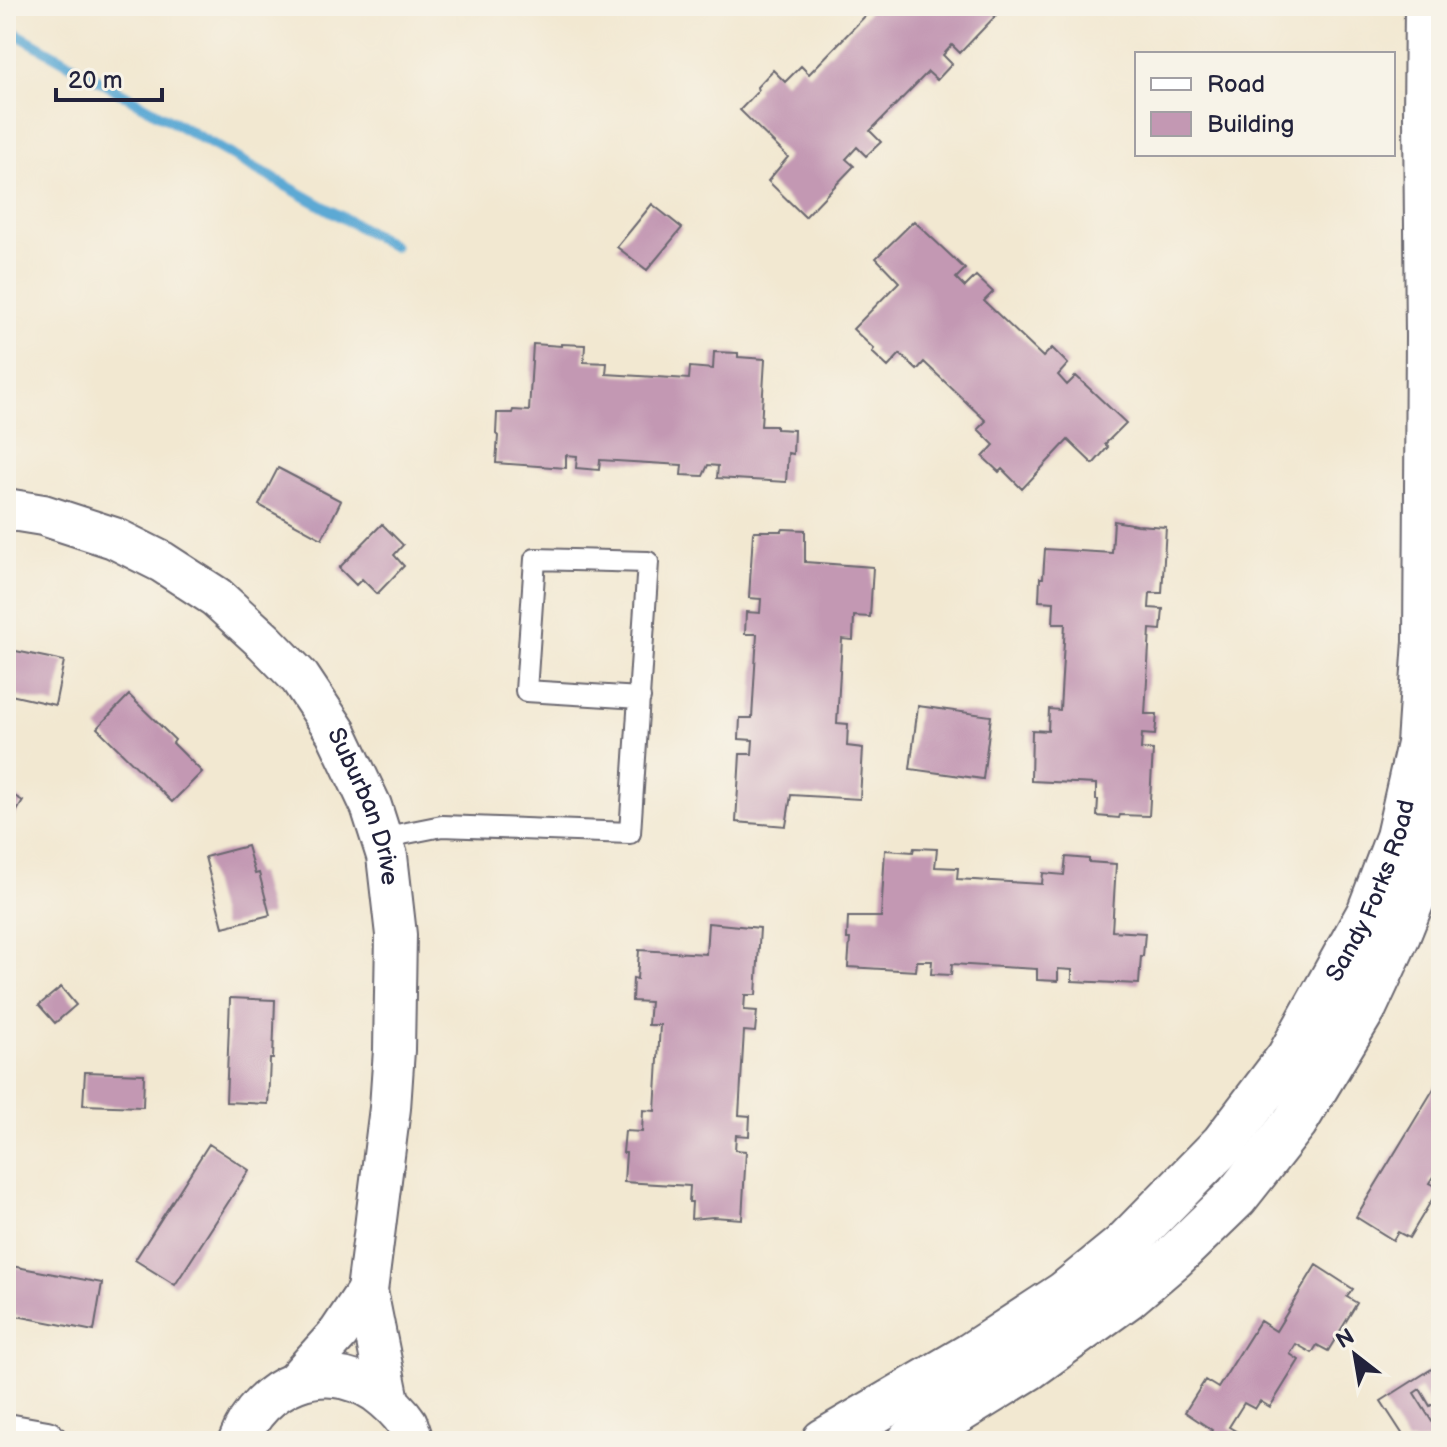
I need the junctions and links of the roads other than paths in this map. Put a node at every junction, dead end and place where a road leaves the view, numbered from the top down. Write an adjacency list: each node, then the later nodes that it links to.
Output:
1 (1427, 6): 2 (street, Sandy Forks Road)
2 (1434, 463): 14 (street, Sandy Forks Road)
3 (6, 509): 6 (street, Suburban Drive)
4 (640, 698): 4 (lane); 6 (lane)
5 (1441, 808): 15 (street, Sandy Forks Road)
6 (382, 838): 7 (street, Suburban Drive)
7 (367, 1291): 8 (street, Suburban Drive); 9 (street, Suburban Drive)
8 (306, 1380): 9 (street, Suburban Drive); 11 (street)
9 (389, 1401): 13 (street, Suburban Drive)
10 (6, 1434): 12 (street)
11 (231, 1436)
12 (46, 1441)
13 (413, 1441)
14 (824, 1441)
15 (910, 1441)

